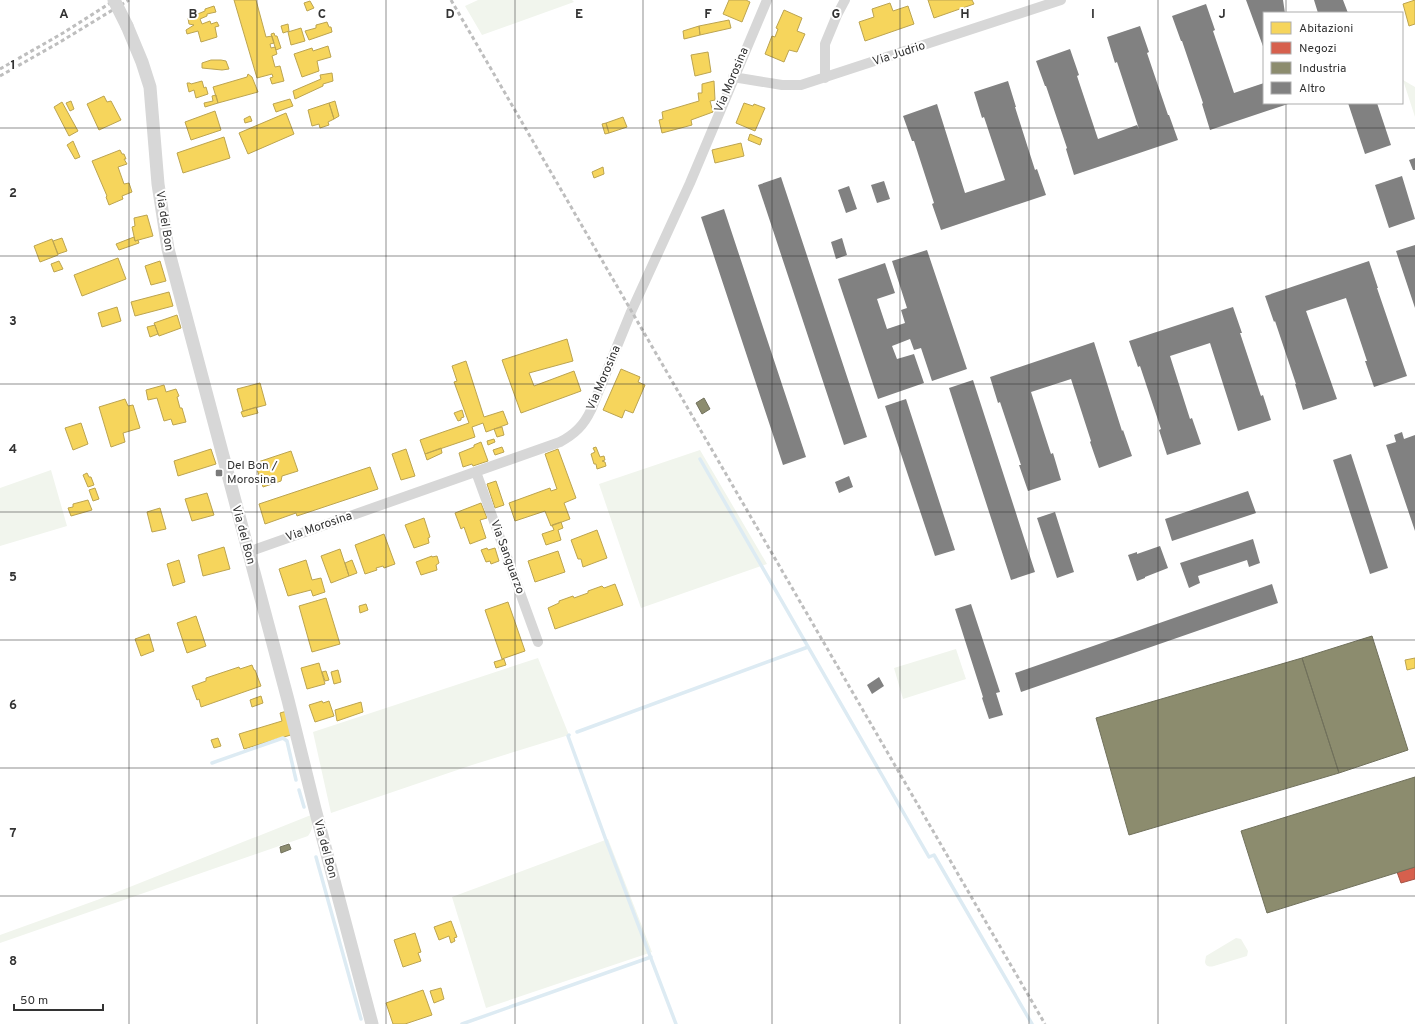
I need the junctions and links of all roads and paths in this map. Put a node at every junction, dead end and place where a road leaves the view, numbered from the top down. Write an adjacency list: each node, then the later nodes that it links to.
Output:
1 (114, 0): 8 (street, Via del Bon, bridge)
2 (767, 0): 5 (street, Via Morosina)
3 (845, 0): 6 (street)
4 (1060, 0): 6 (street, Via Judrio)
5 (733, 77): 6 (street, Via Judrio); 7 (street, Via Morosina)
6 (826, 78)
7 (476, 472): 8 (street, Via Morosina); 9 (street, Via Sanguarzo)
8 (248, 552): 10 (street, Via del Bon)
9 (538, 642)
10 (372, 1024)

